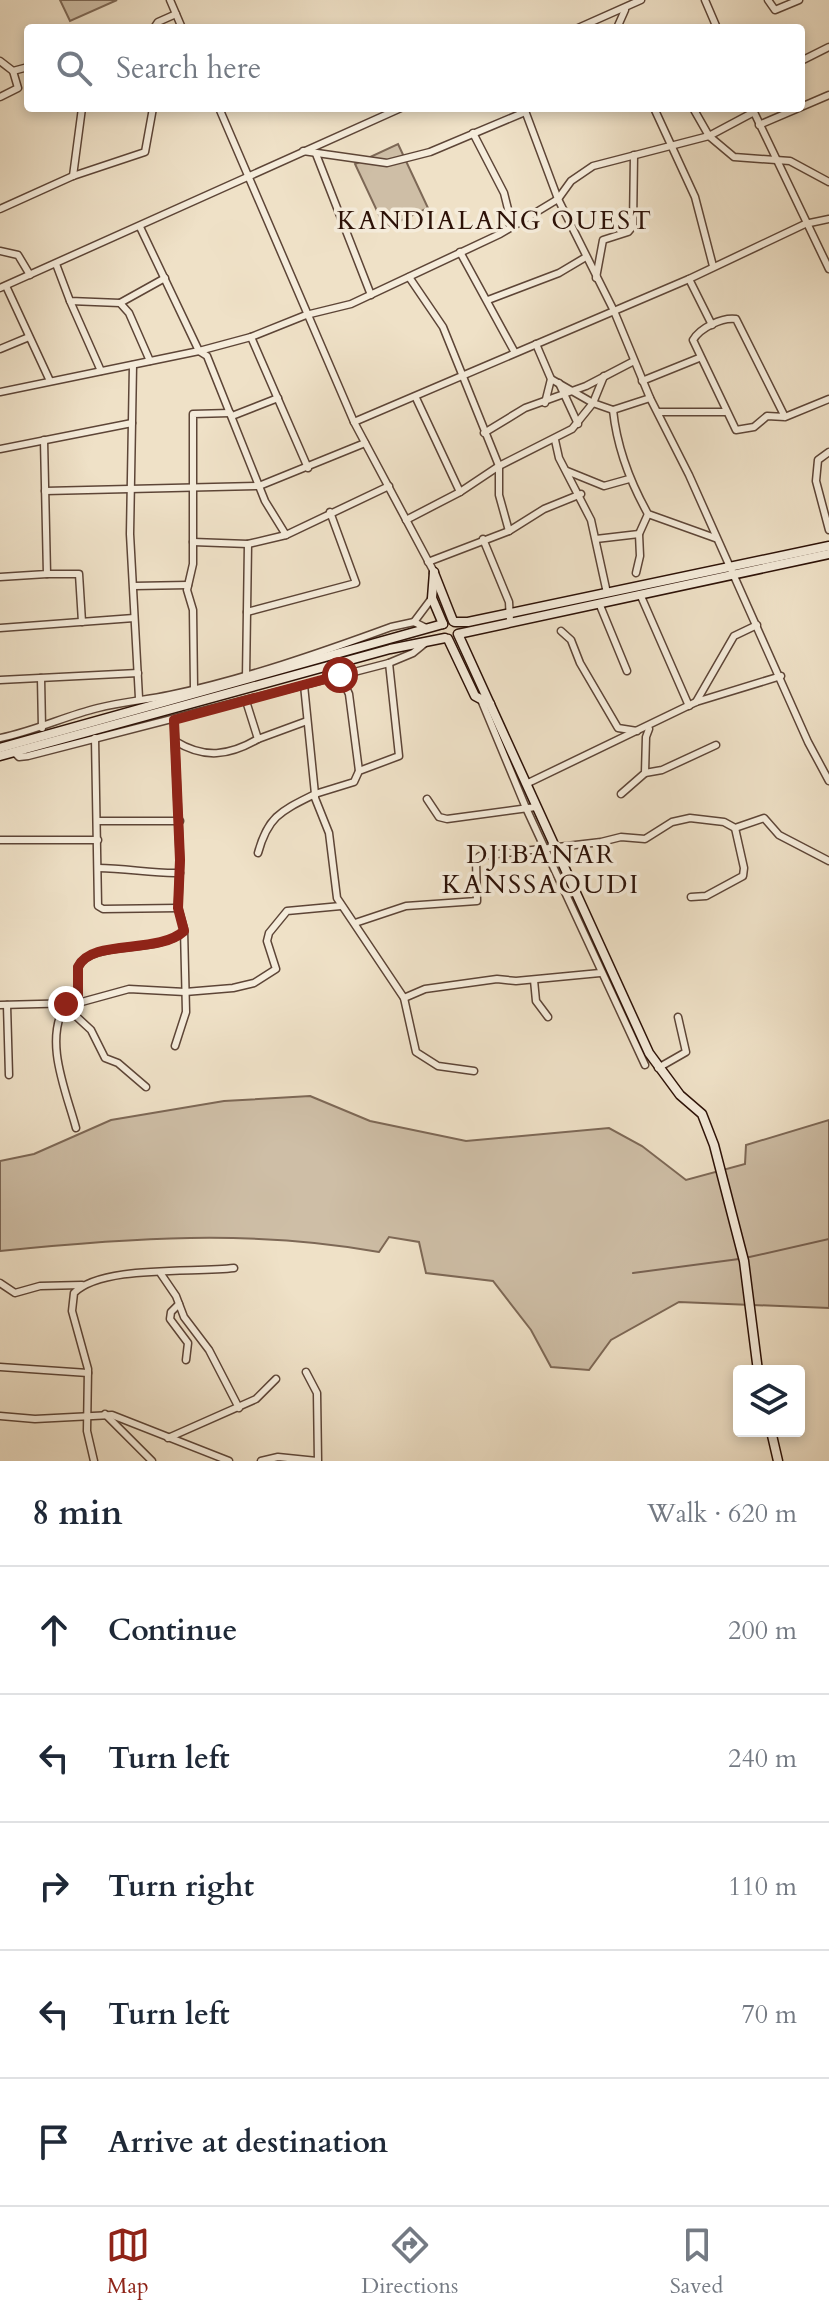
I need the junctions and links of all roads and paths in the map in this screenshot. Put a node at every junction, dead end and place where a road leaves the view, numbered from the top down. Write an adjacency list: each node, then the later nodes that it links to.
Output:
1 (170, 0): 7 (street)
2 (641, 0): 6 (street)
3 (768, 0): 4 (street)
4 (799, 0)
5 (705, 1): 12 (street)
6 (627, 7): 10 (street); 11 (street)
7 (176, 14): 8 (street); 9 (street)
8 (157, 24)
9 (180, 24)
10 (587, 24)
11 (619, 24)
12 (714, 24)
13 (829, 47): 14 (street)
14 (805, 59)
15 (0, 61): 17 (street)
16 (24, 68): 17 (street)
17 (13, 71): 19 (street)
18 (829, 95): 20 (street)
19 (0, 97)
20 (805, 105)
21 (81, 112): 40 (street)
22 (152, 112): 40 (street)
23 (221, 112): 41 (street)
24 (392, 112): 36 (street)
25 (520, 112): 33 (street)
26 (526, 112): 43 (street)
27 (656, 112): 35 (street)
28 (695, 112): 34 (street)
29 (750, 112): 34 (street)
30 (754, 112): 32 (street)
31 (789, 112): 32 (street)
32 (759, 125): 39 (street)
33 (473, 133): 37 (street); 47 (street)
34 (709, 136): 35 (street); 39 (street)
35 (670, 145): 38 (street); 53 (street)
36 (303, 151): 37 (street); 41 (street)
37 (316, 154): 61 (street)
38 (634, 155): 43 (street); 58 (street)
39 (774, 160): 42 (street); 46 (street)
40 (73, 176): 44 (street)
41 (251, 178): 48 (street); 66 (street)
42 (829, 182)
43 (558, 199): 47 (street); 51 (street)
44 (0, 209)
45 (829, 219): 46 (street)
46 (805, 224): 53 (street); 54 (street)
47 (512, 225): 50 (street)
48 (140, 227): 52 (street); 57 (street)
49 (0, 251): 55 (street)
50 (460, 252): 56 (street); 62 (street)
51 (586, 257): 58 (street); 62 (street)
52 (56, 264): 55 (street); 63 (street)
53 (713, 266): 59 (street)
54 (829, 269)
55 (30, 275): 60 (street)
56 (409, 277): 61 (street); 80 (street)
57 (165, 278): 64 (street); 72 (street)
58 (596, 278): 65 (street)
59 (689, 279): 65 (street); 67 (street)
60 (3, 287): 68 (street)
61 (371, 295): 66 (street)
62 (488, 300): 73 (street)
63 (70, 301): 64 (street); 78 (street)
64 (120, 303): 75 (street)
65 (614, 311): 70 (street); 76 (street)
66 (306, 315): 69 (street); 99 (street)
67 (712, 325): 74 (street); 98 (street)
68 (29, 337): 71 (street); 82 (street)
69 (251, 337): 72 (street); 88 (street)
70 (536, 344): 73 (street); 81 (street)
71 (0, 349)
72 (199, 351): 75 (street); 97 (street)
73 (514, 351): 80 (street)
74 (699, 358): 83 (street); 96 (street)
75 (150, 361): 77 (street)
76 (634, 361): 79 (street); 83 (street)
77 (133, 365): 78 (street); 100 (street)
78 (101, 371): 82 (street)
79 (604, 376): 85 (street); 93 (street)
80 (462, 378): 89 (street); 102 (street)
81 (551, 379): 84 (street); 92 (street)
82 (50, 381): 86 (street)
83 (642, 381): 90 (street)
84 (559, 383): 85 (street); 87 (street)
85 (574, 391): 87 (street); 93 (street)
86 (0, 392)
87 (564, 395): 92 (street); 101 (street)
88 (278, 398): 97 (street); 109 (street)
89 (416, 398): 99 (street); 117 (street)
90 (650, 398): 94 (street); 95 (street)
91 (829, 399): 98 (street)
92 (545, 403): 102 (street)
93 (593, 403): 94 (street); 101 (street)
94 (613, 410): 111 (street)
95 (658, 412): 96 (street); 126 (street)
96 (725, 412): 98 (street)
97 (231, 414): 112 (street); 114 (street)
98 (785, 417)
99 (354, 422): 105 (street)
100 (132, 423): 103 (street); 115 (street)
101 (578, 424): 104 (street)
102 (484, 433): 108 (street)
103 (44, 440): 106 (street); 116 (street)
104 (555, 440): 108 (street); 110 (street)
105 (365, 443): 109 (street); 113 (street)
106 (0, 449)
107 (829, 452): 122 (street)
108 (499, 466): 117 (street); 123 (street)
109 (308, 468): 112 (street)
110 (567, 471): 111 (street); 118 (street)
111 (629, 479): 120 (street)
112 (259, 486): 114 (street); 125 (street)
113 (389, 486): 119 (street); 121 (street)
114 (193, 487): 115 (street); 129 (street)
115 (129, 488): 116 (street); 140 (street)
116 (45, 491): 137 (street)
117 (460, 492): 121 (street)
118 (581, 494): 123 (street); 128 (street)
119 (330, 512): 125 (street); 145 (street)
120 (648, 514): 124 (street); 126 (street)
121 (406, 520): 133 (street)
122 (829, 530)
123 (509, 531): 127 (street)
124 (639, 534): 128 (street); 136 (street)
125 (286, 535): 130 (street)
126 (715, 538): 134 (street)
127 (483, 539): 133 (street); 146 (street)
128 (596, 539): 141 (street)
129 (193, 542): 130 (street); 139 (street)
130 (248, 544): 145 (street)
131 (829, 546): 134 (main road)
132 (829, 554): 134 (main road)
133 (428, 562): 135 (street)
134 (732, 571): 141 (main road); 142 (main road); 151 (street)
135 (434, 572): 143 (main road); 150 (main road)
136 (636, 573)
137 (47, 574): 138 (street); 148 (street)
138 (0, 577)
139 (188, 585): 140 (street); 168 (street)
140 (134, 586): 147 (street)
141 (607, 593): 146 (main road)
142 (640, 594): 144 (main road); 172 (street)
143 (432, 598): 149 (street); 150 (main road)
144 (599, 603): 146 (main road); 160 (street)
145 (247, 612): 165 (street)
146 (510, 617): 150 (main road); 155 (main road)
147 (134, 618): 148 (street); 161 (street)
148 (82, 622): 152 (street)
149 (414, 622): 153 (street); 165 (street)
150 (448, 623): 153 (main road); 155 (main road); 156 (main road)
151 (757, 625): 163 (street); 172 (street)
152 (0, 628)
153 (429, 629): 158 (main road)
154 (561, 631): 177 (street)
155 (458, 634): 156 (main road); 171 (main road)
156 (446, 638): 157 (main road); 171 (main road)
157 (428, 640): 158 (main road); 159 (street)
158 (388, 645): 165 (main road); 184 (main road)
159 (389, 663): 162 (street); 186 (street)
160 (627, 671)
161 (138, 673): 164 (street); 169 (street)
162 (340, 675): 167 (street); 186 (street)
163 (781, 676): 172 (street); 188 (street)
164 (41, 678): 166 (street); 176 (street)
165 (246, 678): 168 (street); 184 (main road)
166 (0, 680)
167 (304, 685): 170 (street); 174 (street)
168 (194, 688): 169 (street)
169 (139, 698): 176 (street)
170 (246, 701): 173 (street); 180 (street)
171 (486, 703): 189 (main road); 194 (street)
172 (692, 704): 175 (street)
173 (174, 720): 179 (street); 181 (street)
174 (307, 721): 180 (street); 190 (street)
175 (652, 726): 177 (street); 187 (street)
176 (42, 728): 178 (street)
177 (641, 731): 189 (street)
178 (0, 738)
179 (95, 738): 184 (street); 195 (street)
180 (258, 739): 181 (street)
181 (175, 741): 196 (street)
182 (716, 745): 187 (street)
183 (0, 748): 184 (main road)
184 (13, 749): 185 (main road)
185 (0, 756)
186 (359, 771): 190 (street)
187 (645, 773): 191 (street)
188 (829, 781)
189 (526, 784): 193 (main road)
190 (315, 794): 202 (street); 207 (street)
191 (621, 794)
192 (427, 799): 194 (street)
193 (536, 807): 194 (street); 200 (main road)
194 (526, 808): 201 (street)
195 (97, 821): 196 (street); 199 (street)
196 (180, 821): 205 (street)
197 (735, 828): 200 (street); 203 (street); 206 (street)
198 (0, 840): 199 (street)
199 (98, 840): 204 (street)
200 (556, 848): 201 (street); 211 (main road)
201 (545, 849): 209 (street); 212 (street)
202 (258, 853)
203 (829, 861)
204 (98, 868): 205 (street); 208 (street)
205 (180, 873): 208 (street)
206 (691, 897)
207 (341, 906): 209 (street); 214 (street)
208 (178, 908): 210 (street)
209 (355, 923): 215 (street)
210 (184, 931): 214 (street); 216 (street)
211 (612, 970): 212 (street); 223 (main road)
212 (600, 973): 213 (street); 222 (street)
213 (534, 980): 215 (street); 219 (street)
214 (185, 992): 216 (street); 221 (street)
215 (404, 998): 224 (street)
216 (78, 1003): 218 (street)
217 (3, 1005): 218 (street); 225 (street)
218 (66, 1005): 226 (street); 227 (street)
219 (548, 1017)
220 (678, 1017): 223 (street)
221 (175, 1046)
222 (645, 1065)
223 (658, 1068): 234 (main road)
224 (474, 1071)
225 (9, 1075)
226 (146, 1087)
227 (76, 1128)
228 (234, 1268): 229 (street)
229 (161, 1274): 231 (street); 232 (street)
230 (0, 1283): 231 (street)
231 (82, 1285): 237 (street)
232 (179, 1304): 233 (street); 239 (street)
233 (186, 1360)
234 (757, 1365)
235 (0, 1367): 237 (street)
236 (306, 1372): 249 (street)
237 (88, 1373): 240 (street)
238 (276, 1379): 239 (street)
239 (239, 1408): 244 (street)
240 (90, 1413): 241 (street); 242 (street); 245 (street)
241 (105, 1414): 244 (street); 246 (street)
242 (0, 1416)
243 (772, 1437): 250 (main road)
244 (168, 1438): 247 (street)
245 (94, 1461)
246 (152, 1461)
247 (229, 1461)
248 (261, 1461): 249 (street)
249 (317, 1461)
250 (778, 1461)

